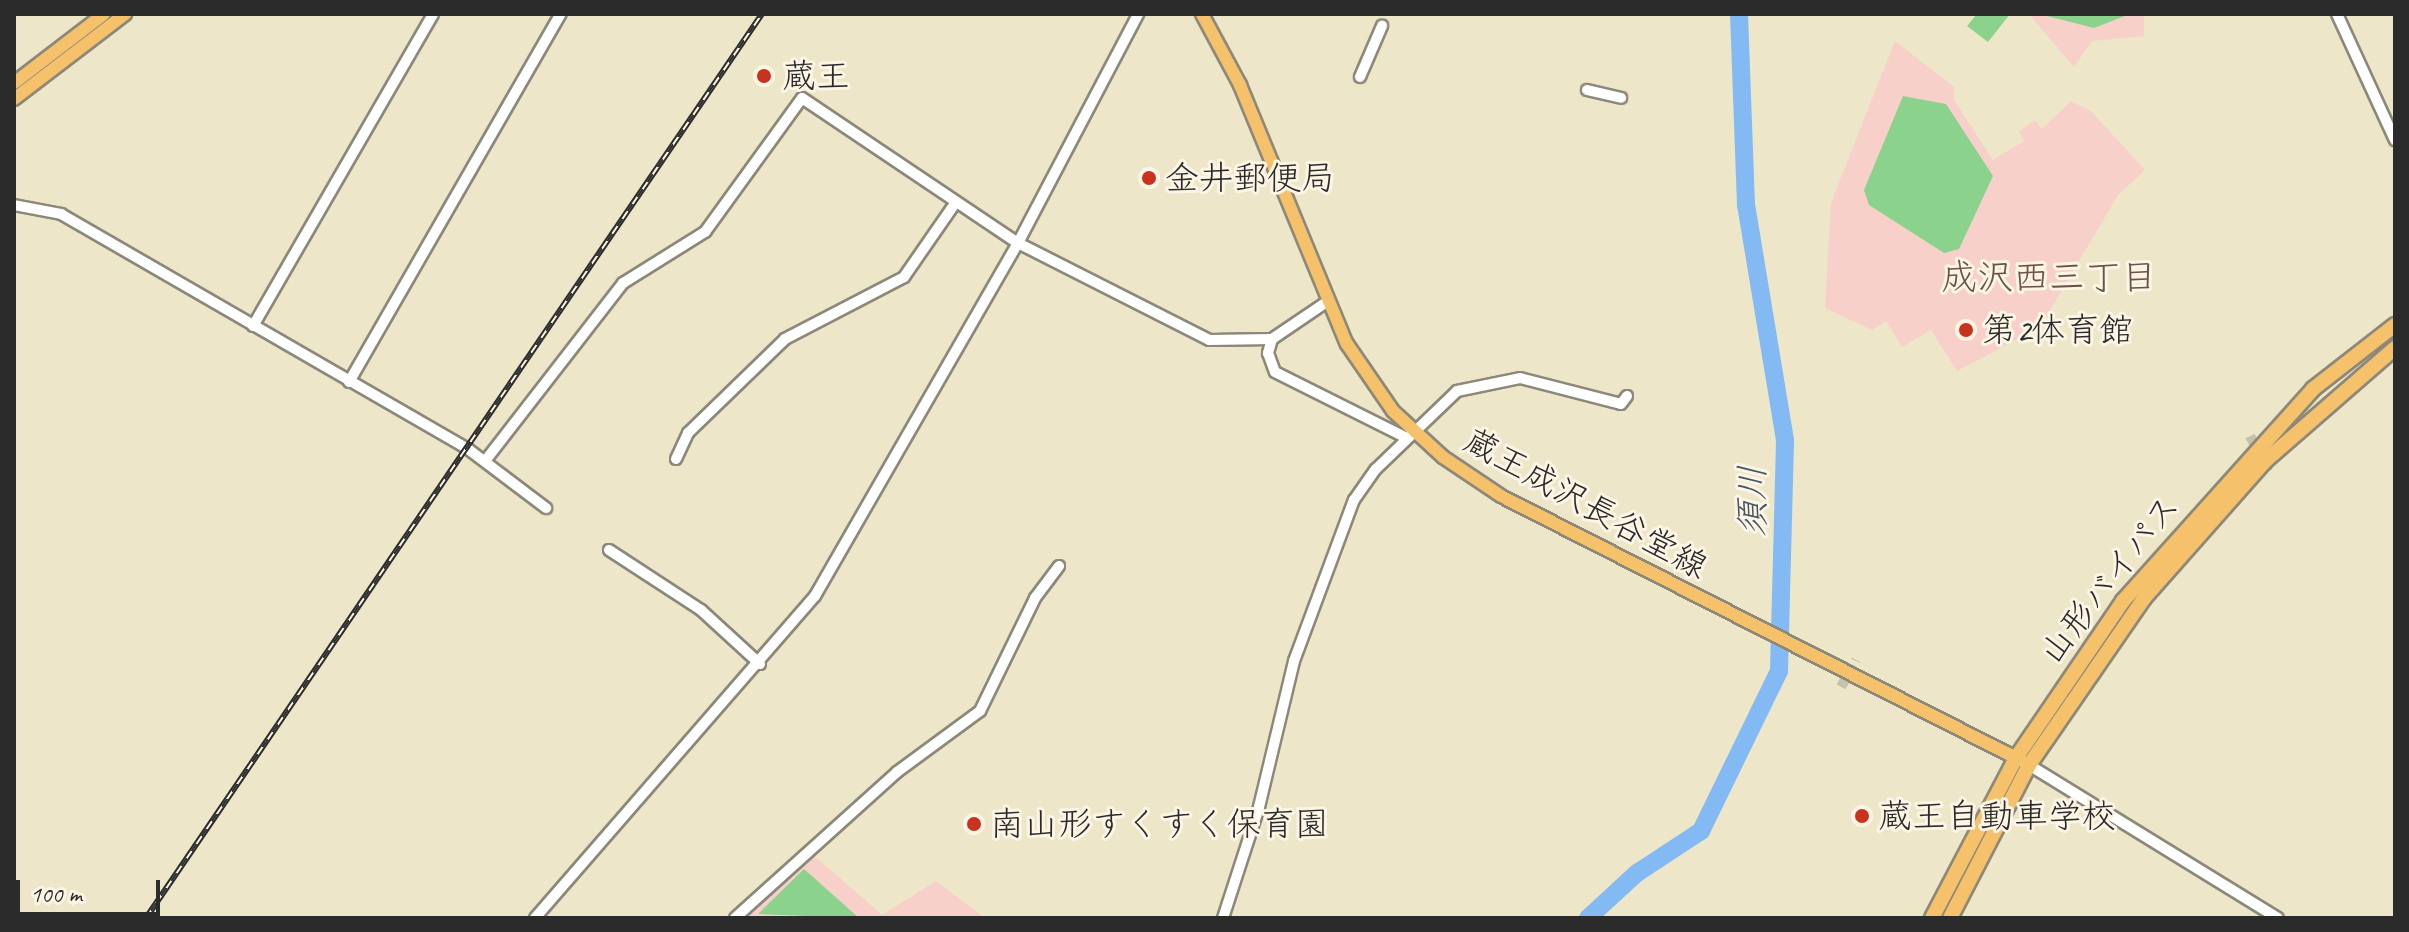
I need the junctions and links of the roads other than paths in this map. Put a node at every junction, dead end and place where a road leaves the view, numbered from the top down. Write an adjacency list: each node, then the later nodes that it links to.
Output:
1 (104, 14): 10 (main road)
2 (125, 14): 13 (main road)
3 (433, 14): 20 (street)
4 (561, 14): 23 (street)
5 (1138, 14): 17 (street)
6 (1202, 14): 18 (main road, 蔵王成沢長谷堂線)
7 (2337, 14): 14 (street)
8 (1382, 26): 9 (street)
9 (1360, 77)
10 (14, 83)
11 (1587, 90): 12 (street)
12 (1621, 98)
13 (14, 99)
14 (2395, 140)
15 (956, 202): 17 (street); 26 (street); 27 (street)
16 (14, 205): 20 (street)
17 (1018, 243): 21 (street); 31 (street)
18 (1325, 303): 21 (street); 25 (main road, 蔵王成沢長谷堂線)
19 (2395, 325): 32 (highway, 山形バイパス)
20 (253, 326): 23 (street)
21 (1272, 339): 25 (street)
22 (2395, 348): 32 (highway, 山形バイパス)
23 (349, 382): 27 (street)
24 (1627, 396): 25 (street)
25 (1411, 434): 32 (main road, 蔵王成沢長谷堂線); 35 (street)
26 (676, 459)
27 (485, 461): 28 (street)
28 (546, 508)
29 (609, 550): 31 (street)
30 (1059, 566): 34 (street)
31 (760, 664): 33 (street)
32 (2022, 761): 36 (highway, 山形バイパス); 37 (highway, 山形バイパス); 38 (street)
33 (535, 918)
34 (735, 918)
35 (1223, 918)
36 (1932, 918)
37 (1950, 918)
38 (2278, 918)

